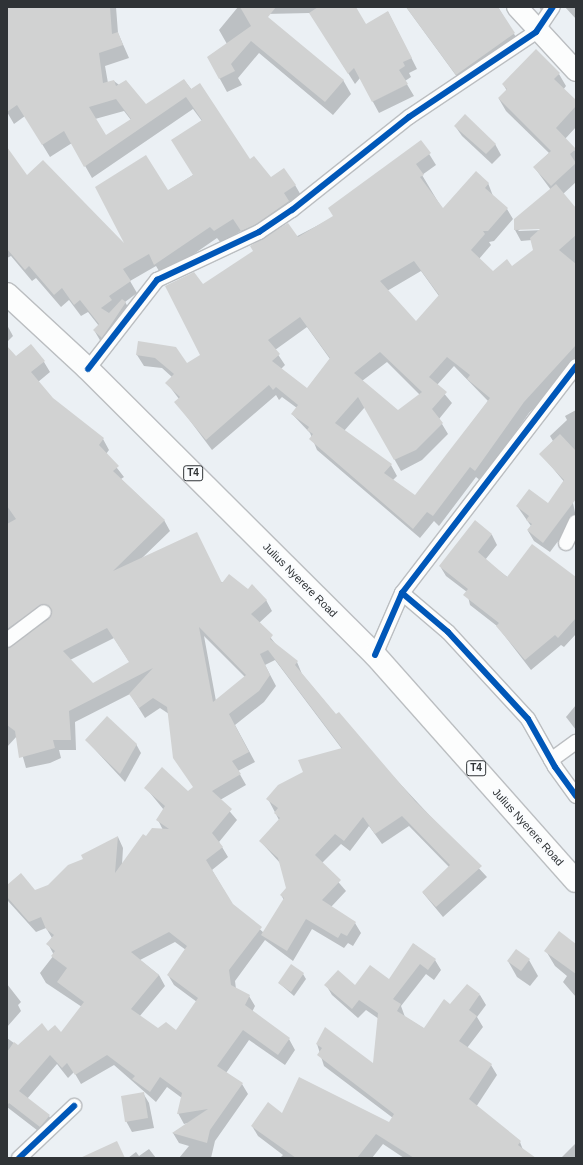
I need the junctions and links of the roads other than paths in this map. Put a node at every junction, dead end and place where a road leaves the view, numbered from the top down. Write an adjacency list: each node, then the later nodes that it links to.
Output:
1 (517, 7): 3 (main road)
2 (554, 7): 3 (street)
3 (536, 32): 4 (main road); 7 (street)
4 (576, 71)
5 (7, 294): 7 (highway, Julius Nyerere Road / T4)
6 (576, 366): 10 (street)
7 (88, 369): 13 (highway, Julius Nyerere Road / T4)
8 (576, 522): 9 (street)
9 (566, 543)
10 (402, 593): 13 (street); 15 (street)
11 (44, 612): 12 (street)
12 (7, 640)
13 (375, 655): 17 (highway, Julius Nyerere Road / T4)
14 (576, 742): 15 (street)
15 (551, 760): 16 (street)
16 (576, 796)
17 (576, 881)
18 (74, 1106): 19 (street)
19 (19, 1158)

